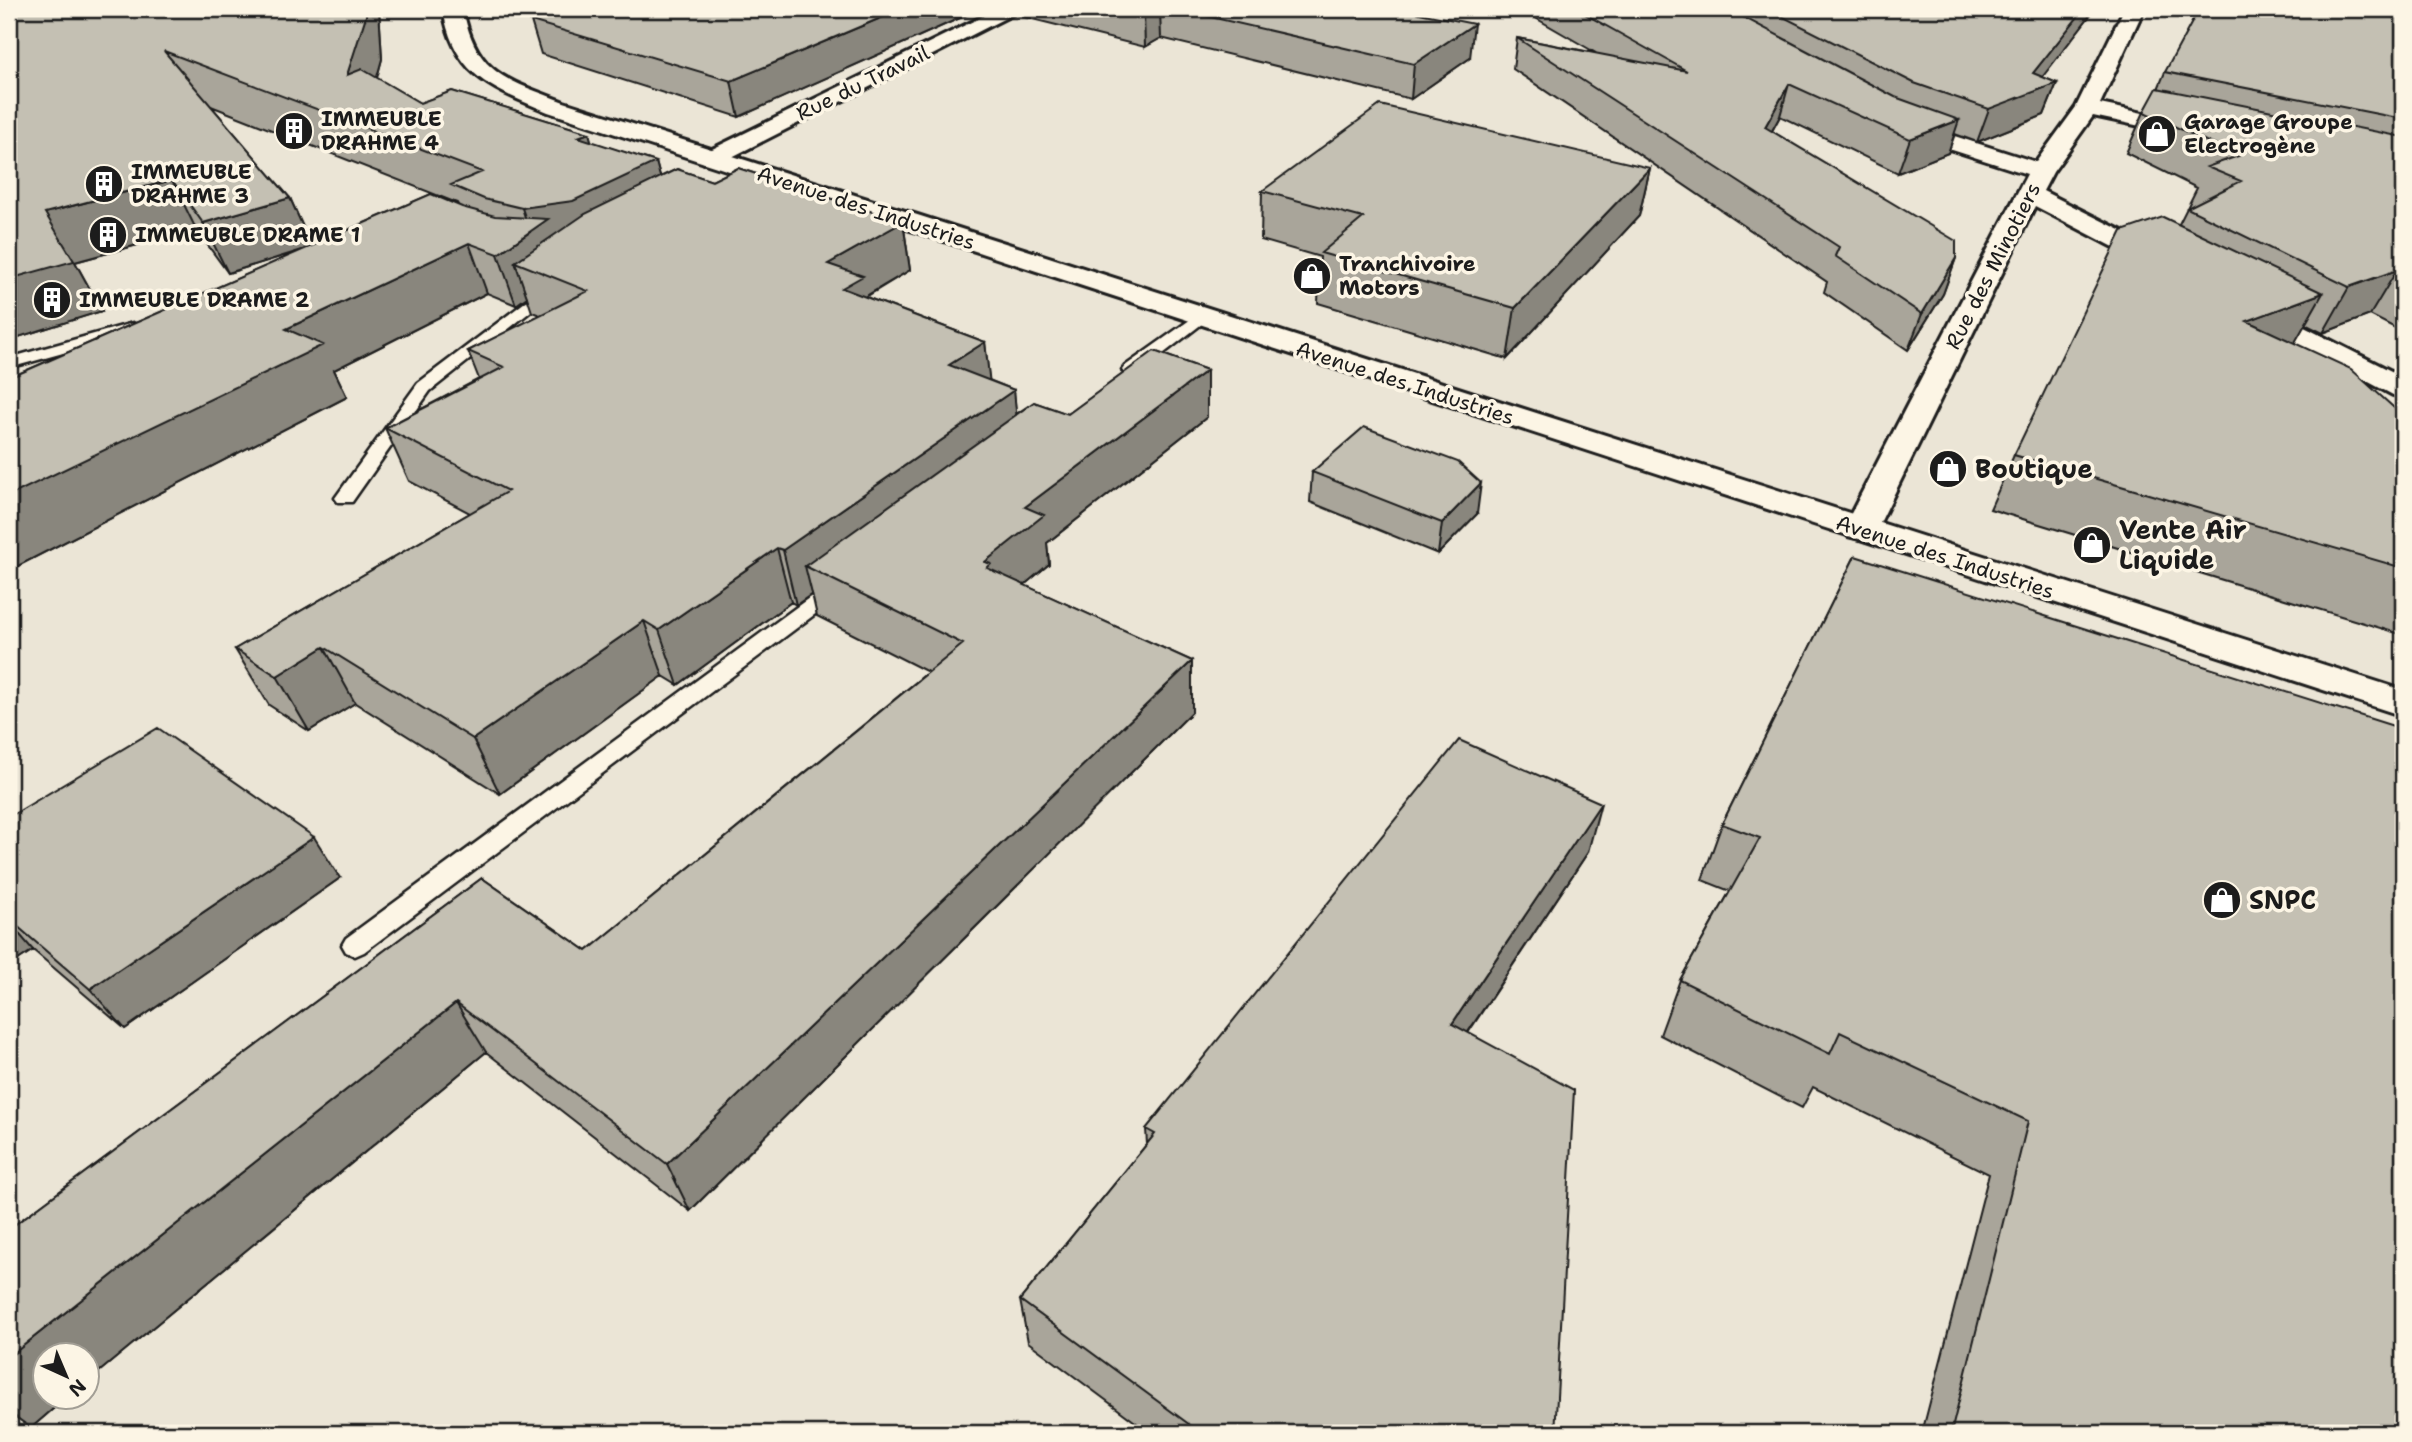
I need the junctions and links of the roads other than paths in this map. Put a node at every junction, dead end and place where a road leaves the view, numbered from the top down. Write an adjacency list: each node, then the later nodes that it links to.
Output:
1 (453, 9): 7 (street, Avenue des Industries)
2 (1013, 9): 7 (street, Rue du Travail)
3 (2134, 9): 4 (street, Rue des Minotiers)
4 (2087, 108): 6 (street); 8 (street, Rue des Minotiers)
5 (1882, 116): 8 (street)
6 (2219, 136)
7 (712, 158): 12 (street, Avenue des Industries)
8 (2035, 183): 9 (street); 18 (street, Rue des Minotiers)
9 (2191, 277)
10 (563, 279): 17 (lane)
11 (2228, 296): 16 (street)
12 (1201, 317): 15 (lane); 18 (street, Avenue des Industries)
13 (150, 324): 14 (lane)
14 (9, 363)
15 (1117, 380)
16 (2403, 389)
17 (345, 498)
18 (1860, 529): 20 (street, Avenue des Industries)
19 (859, 571): 21 (lane)
20 (2403, 703)
21 (355, 945)

